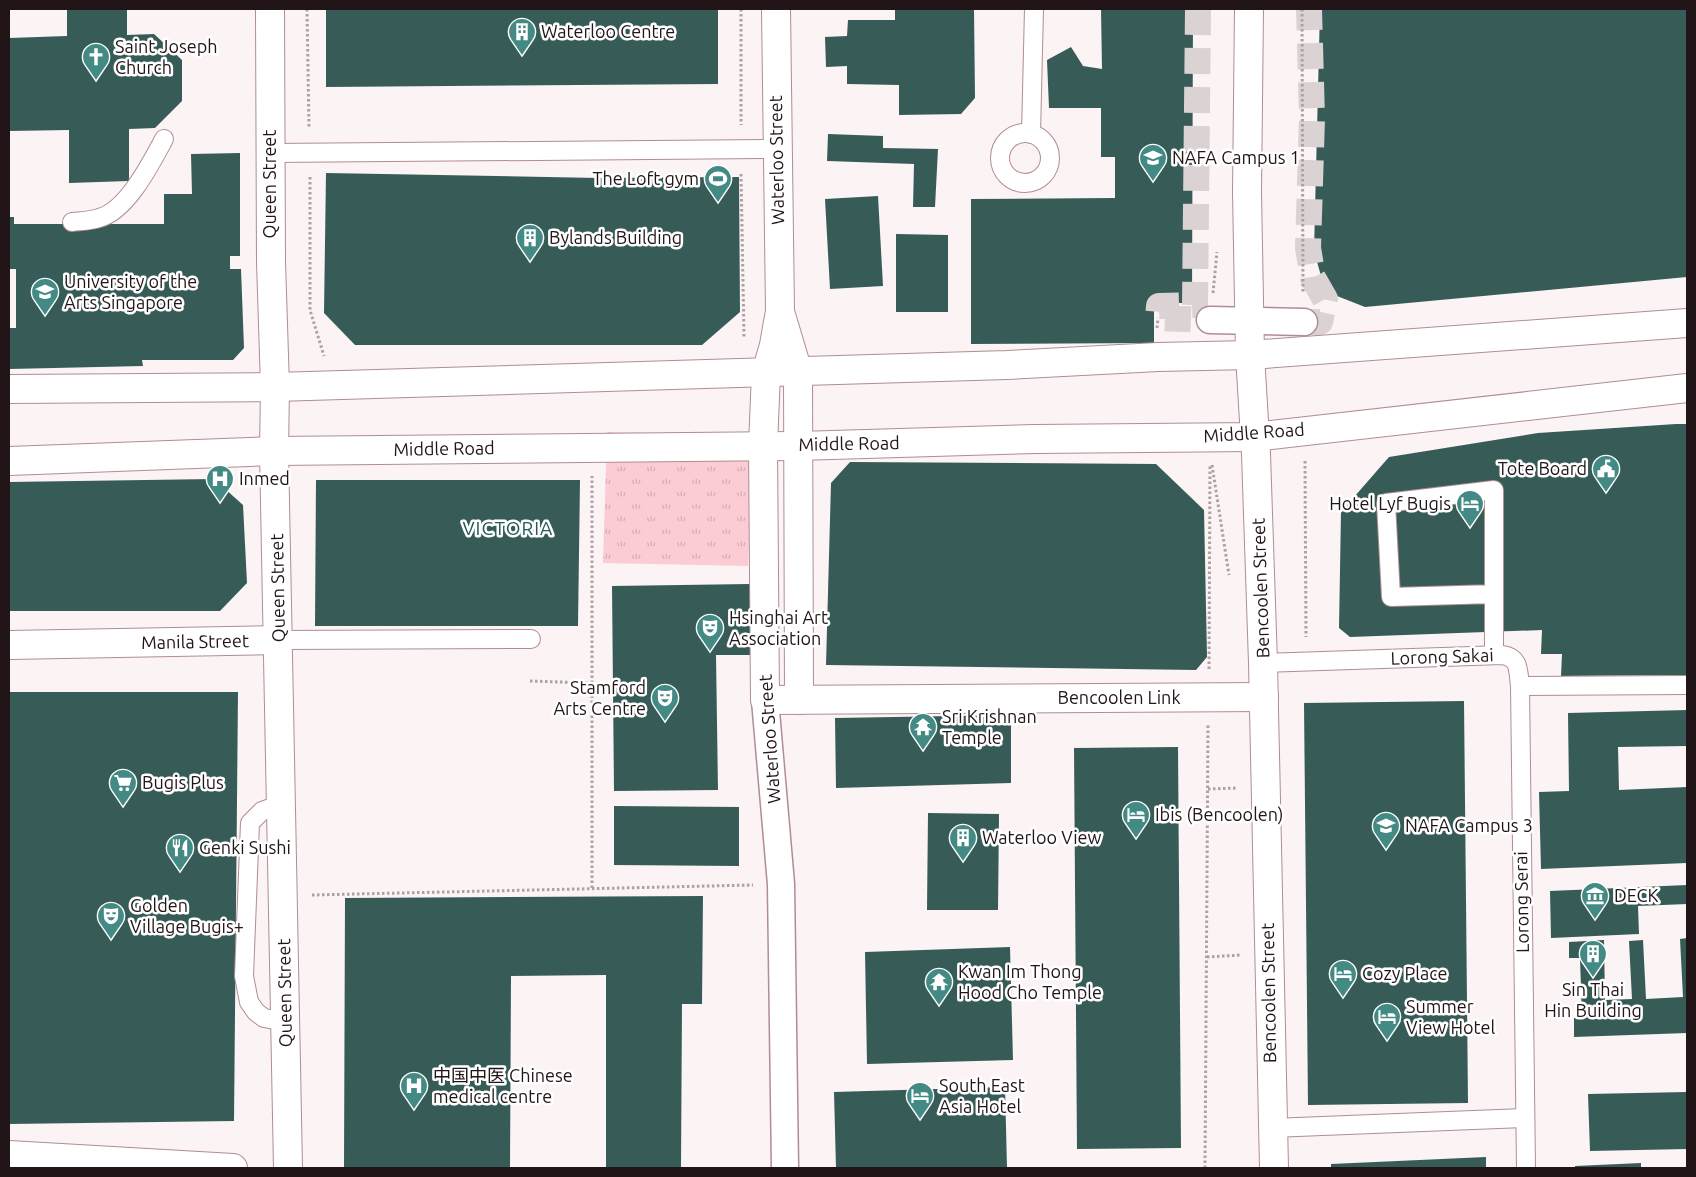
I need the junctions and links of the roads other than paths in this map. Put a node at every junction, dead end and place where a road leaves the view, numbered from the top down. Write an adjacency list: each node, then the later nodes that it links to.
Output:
1 (270, 9): 8 (main road, Queen Street)
2 (776, 9): 7 (main road, Waterloo Street)
3 (1034, 9): 5 (lane)
4 (1249, 9): 12 (main road, Bencoolen Street)
5 (1032, 134)
6 (164, 139): 9 (lane)
7 (777, 150): 8 (lane); 10 (main road, Waterloo Street)
8 (271, 153): 18 (main road, Queen Street)
9 (72, 222)
10 (780, 312): 16 (main road, Waterloo Street); 17 (main road, Waterloo Street)
11 (1210, 320): 12 (street)
12 (1250, 320): 13 (street); 15 (main road, Bencoolen Street)
13 (1304, 322)
14 (1687, 323): 15 (main road)
15 (1250, 355): 16 (main road); 21 (main road, Bencoolen Street)
16 (798, 372): 17 (main road); 23 (main road, Waterloo Street)
17 (766, 373): 18 (main road); 22 (main road, Waterloo Street)
18 (275, 387): 20 (main road); 24 (main road, Queen Street)
19 (1687, 388): 21 (main road, Middle Road)
20 (9, 389)
21 (1254, 436): 23 (main road, Middle Road); 31 (main road, Bencoolen Street)
22 (762, 446): 23 (main road, Middle Road); 24 (main road, Middle Road); 35 (main road, Waterloo Street)
23 (798, 446): 36 (main road, Waterloo Street)
24 (274, 451): 25 (main road, Middle Road); 28 (main road, Queen Street)
25 (9, 461)
26 (1494, 594): 26 (lane); 30 (lane)
27 (531, 639): 28 (lane, Manila Street)
28 (279, 640): 29 (main road, Manila Street); 37 (main road, Queen Street)
29 (9, 645)
30 (1494, 655): 31 (lane, Lorong Sakai); 33 (lane, Lorong Sakai)
31 (1263, 663): 34 (main road, Bencoolen Street)
32 (1687, 685): 33 (lane)
33 (1520, 686): 39 (lane, Lorong Serai)
34 (1264, 697): 36 (main road, Bencoolen Link); 40 (main road, Bencoolen Street)
35 (765, 700): 36 (main road, Bencoolen Link); 44 (street, Waterloo Street)
36 (799, 700)
37 (282, 804): 38 (main road, Queen Street); 38 (lane)
38 (286, 1022): 43 (main road, Queen Street)
39 (1524, 1118): 40 (lane); 46 (lane, Lorong Serai)
40 (1272, 1128): 45 (main road, Bencoolen Street)
41 (9, 1155): 42 (main road)
42 (233, 1168)
43 (288, 1168)
44 (785, 1168)
45 (1274, 1168)
46 (1526, 1168)

